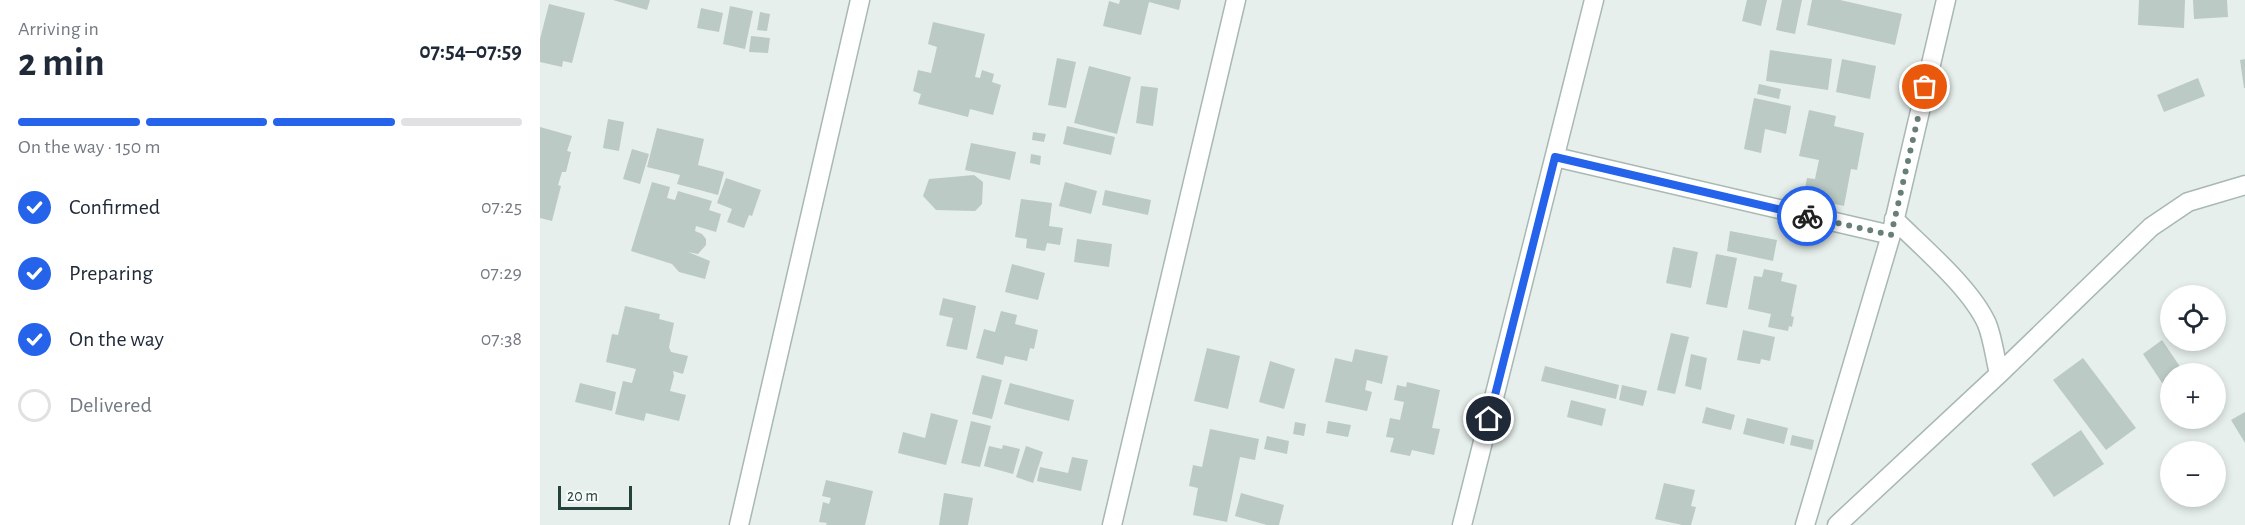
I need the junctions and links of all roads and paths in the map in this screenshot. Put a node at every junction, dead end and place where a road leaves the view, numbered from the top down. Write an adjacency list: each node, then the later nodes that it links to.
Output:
1 (860, 0): 9 (street)
2 (1236, 0): 10 (street)
3 (1594, 0): 5 (street)
4 (1946, 0): 7 (street)
5 (1555, 157): 7 (street); 11 (street)
6 (2245, 185): 8 (street)
7 (1892, 227): 8 (street); 12 (street)
8 (1999, 374): 13 (street)
9 (739, 525)
10 (1112, 525)
11 (1462, 525)
12 (1805, 525)
13 (1837, 525)

